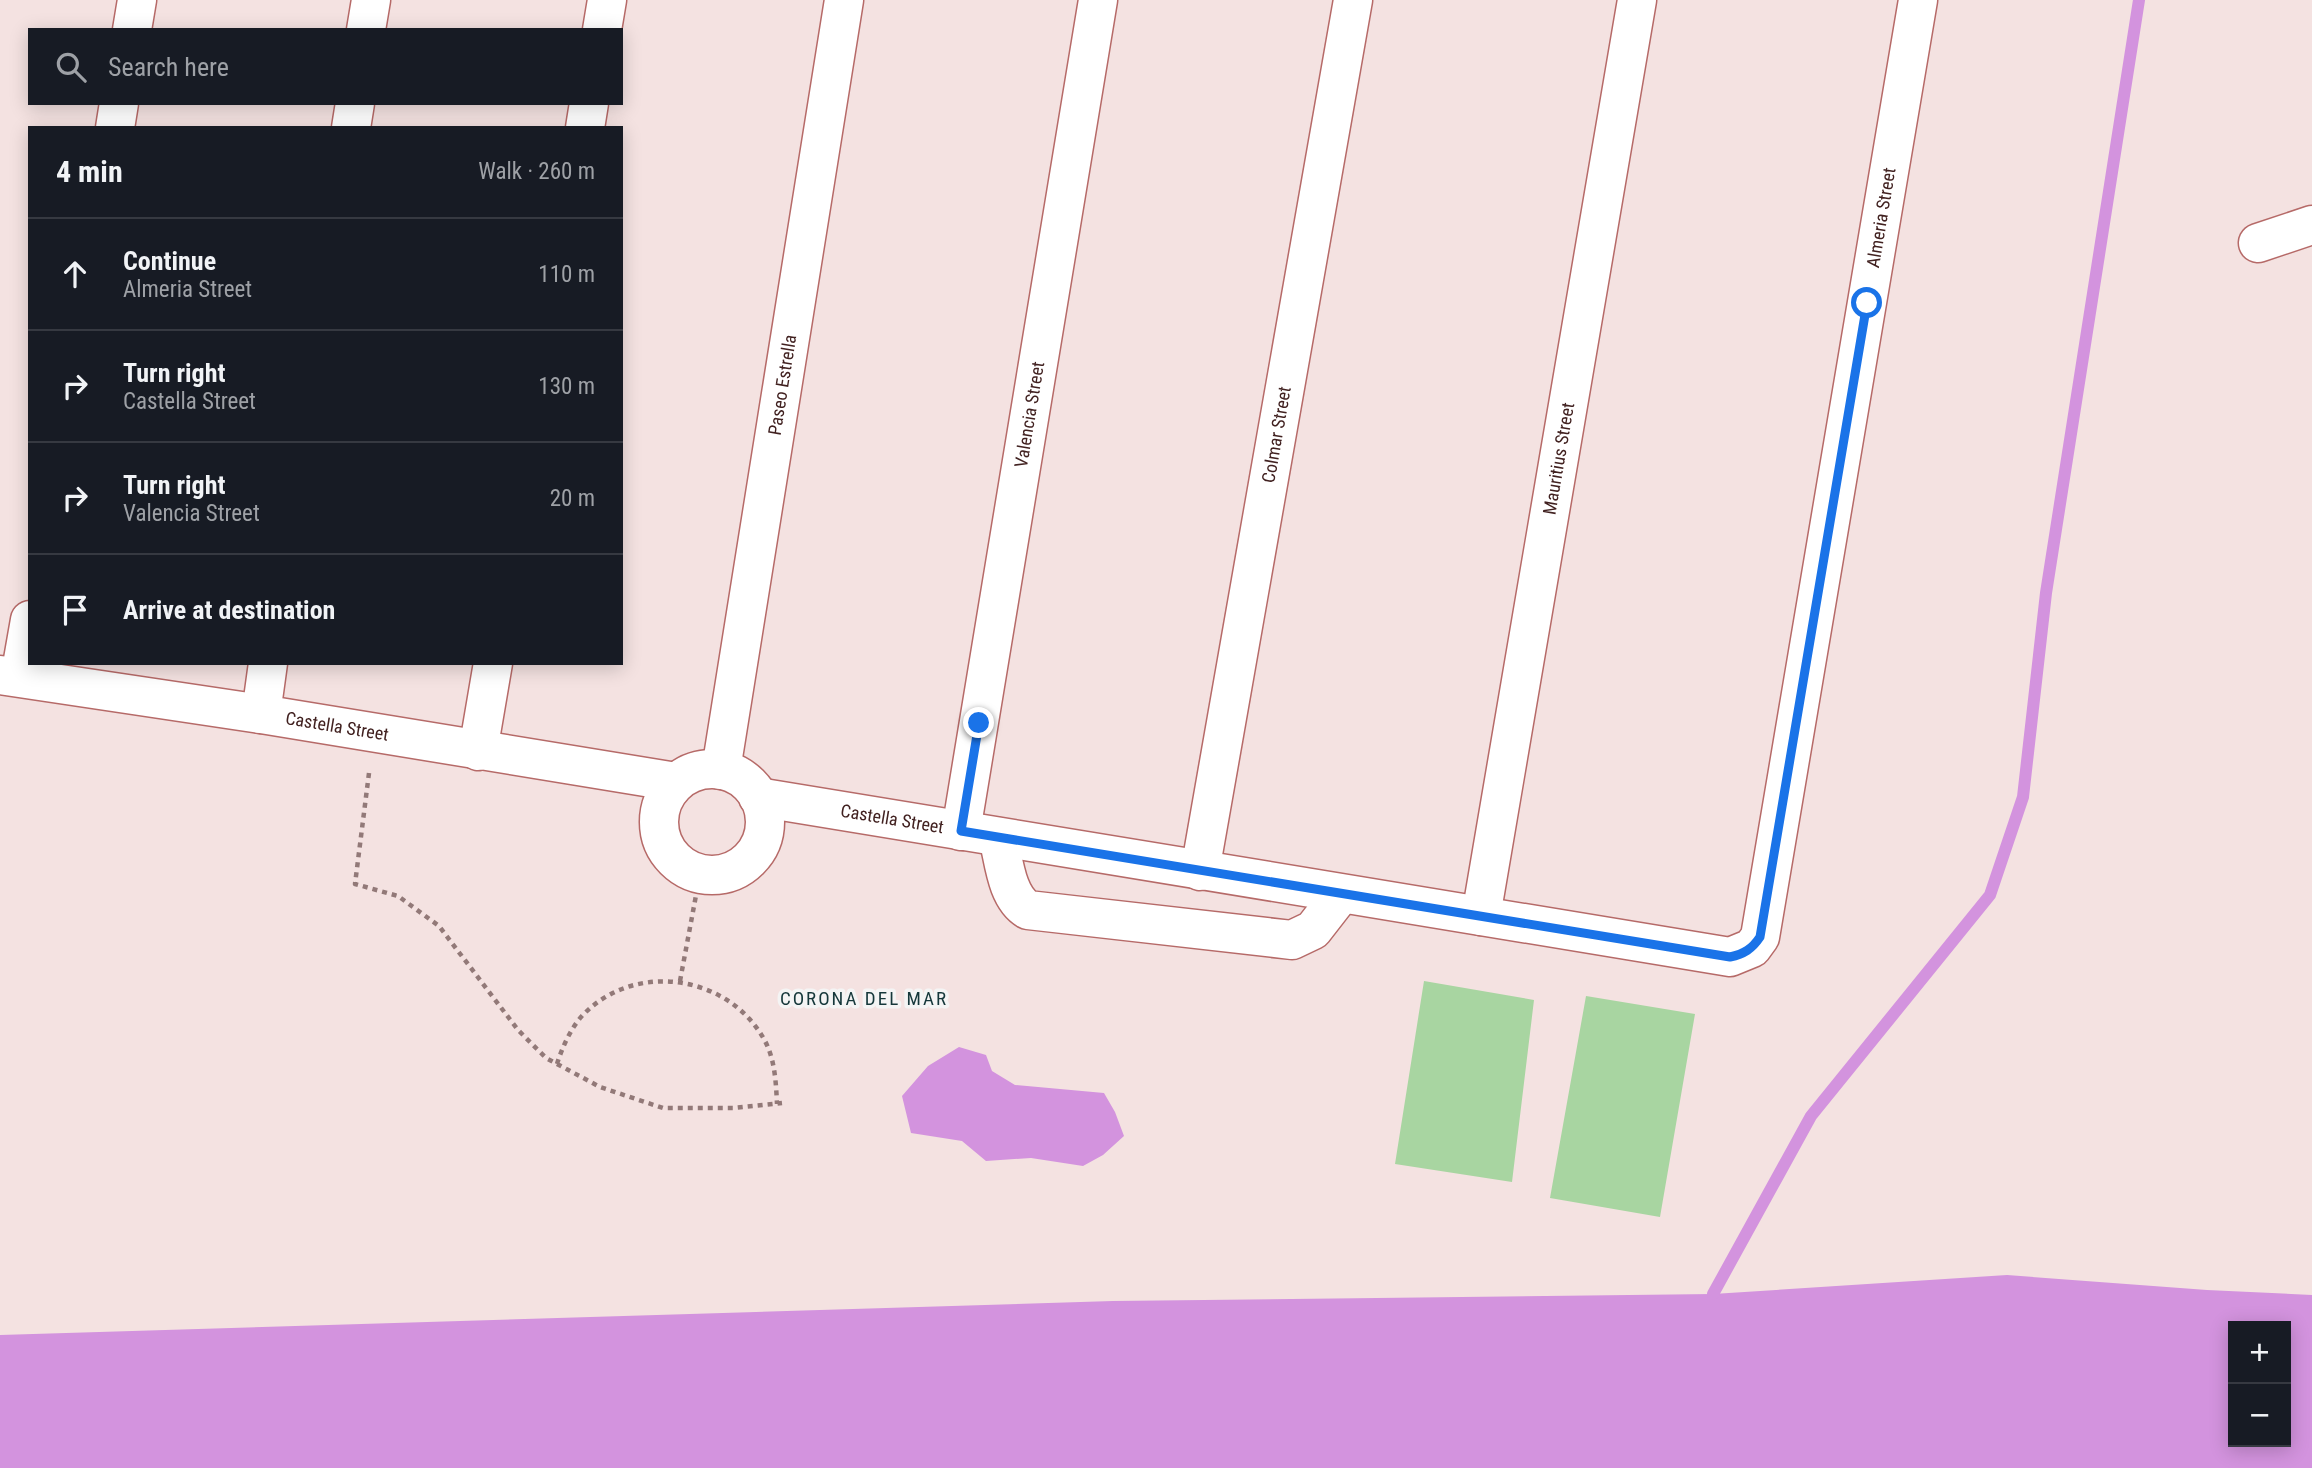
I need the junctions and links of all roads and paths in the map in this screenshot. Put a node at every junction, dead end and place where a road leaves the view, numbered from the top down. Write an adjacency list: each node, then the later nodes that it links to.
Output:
1 (137, 0): 9 (street)
2 (371, 0): 10 (street)
3 (607, 0): 11 (street)
4 (844, 0): 27 (street, Paseo Estrella)
5 (1098, 0): 30 (street, Valencia Street)
6 (1353, 0): 31 (street, Colmar Street)
7 (1637, 0): 34 (street, Mauritius Street)
8 (1918, 0): 35 (street, Almeria Street)
9 (132, 28)
10 (366, 28)
11 (602, 28)
12 (119, 105): 15 (street)
13 (355, 105): 16 (street)
14 (589, 105): 17 (street)
15 (115, 126)
16 (351, 126)
17 (585, 126)
18 (2312, 225): 19 (street)
19 (2258, 243)
20 (28, 626): 23 (street)
21 (268, 665): 24 (street)
22 (493, 665): 26 (street)
23 (10, 676): 24 (street, Castella Street)
24 (261, 714): 25 (street, Castella Street)
25 (374, 734): 26 (street, Castella Street); 37 (path)
26 (478, 751): 28 (street, Castella Street)
27 (721, 770): 28 (street); 29 (street)
28 (676, 782): 32 (street)
29 (758, 797): 30 (street, Castella Street); 32 (street)
30 (980, 834): 31 (street, Castella Street); 33 (street)
31 (1200, 871): 33 (street, Castella Street)
32 (700, 874): 36 (path)
33 (1342, 894): 34 (street, Castella Street)
34 (1481, 916): 35 (street, Castella Street)
35 (1730, 957)
36 (680, 981): 37 (path); 37 (path)
37 (556, 1064)

